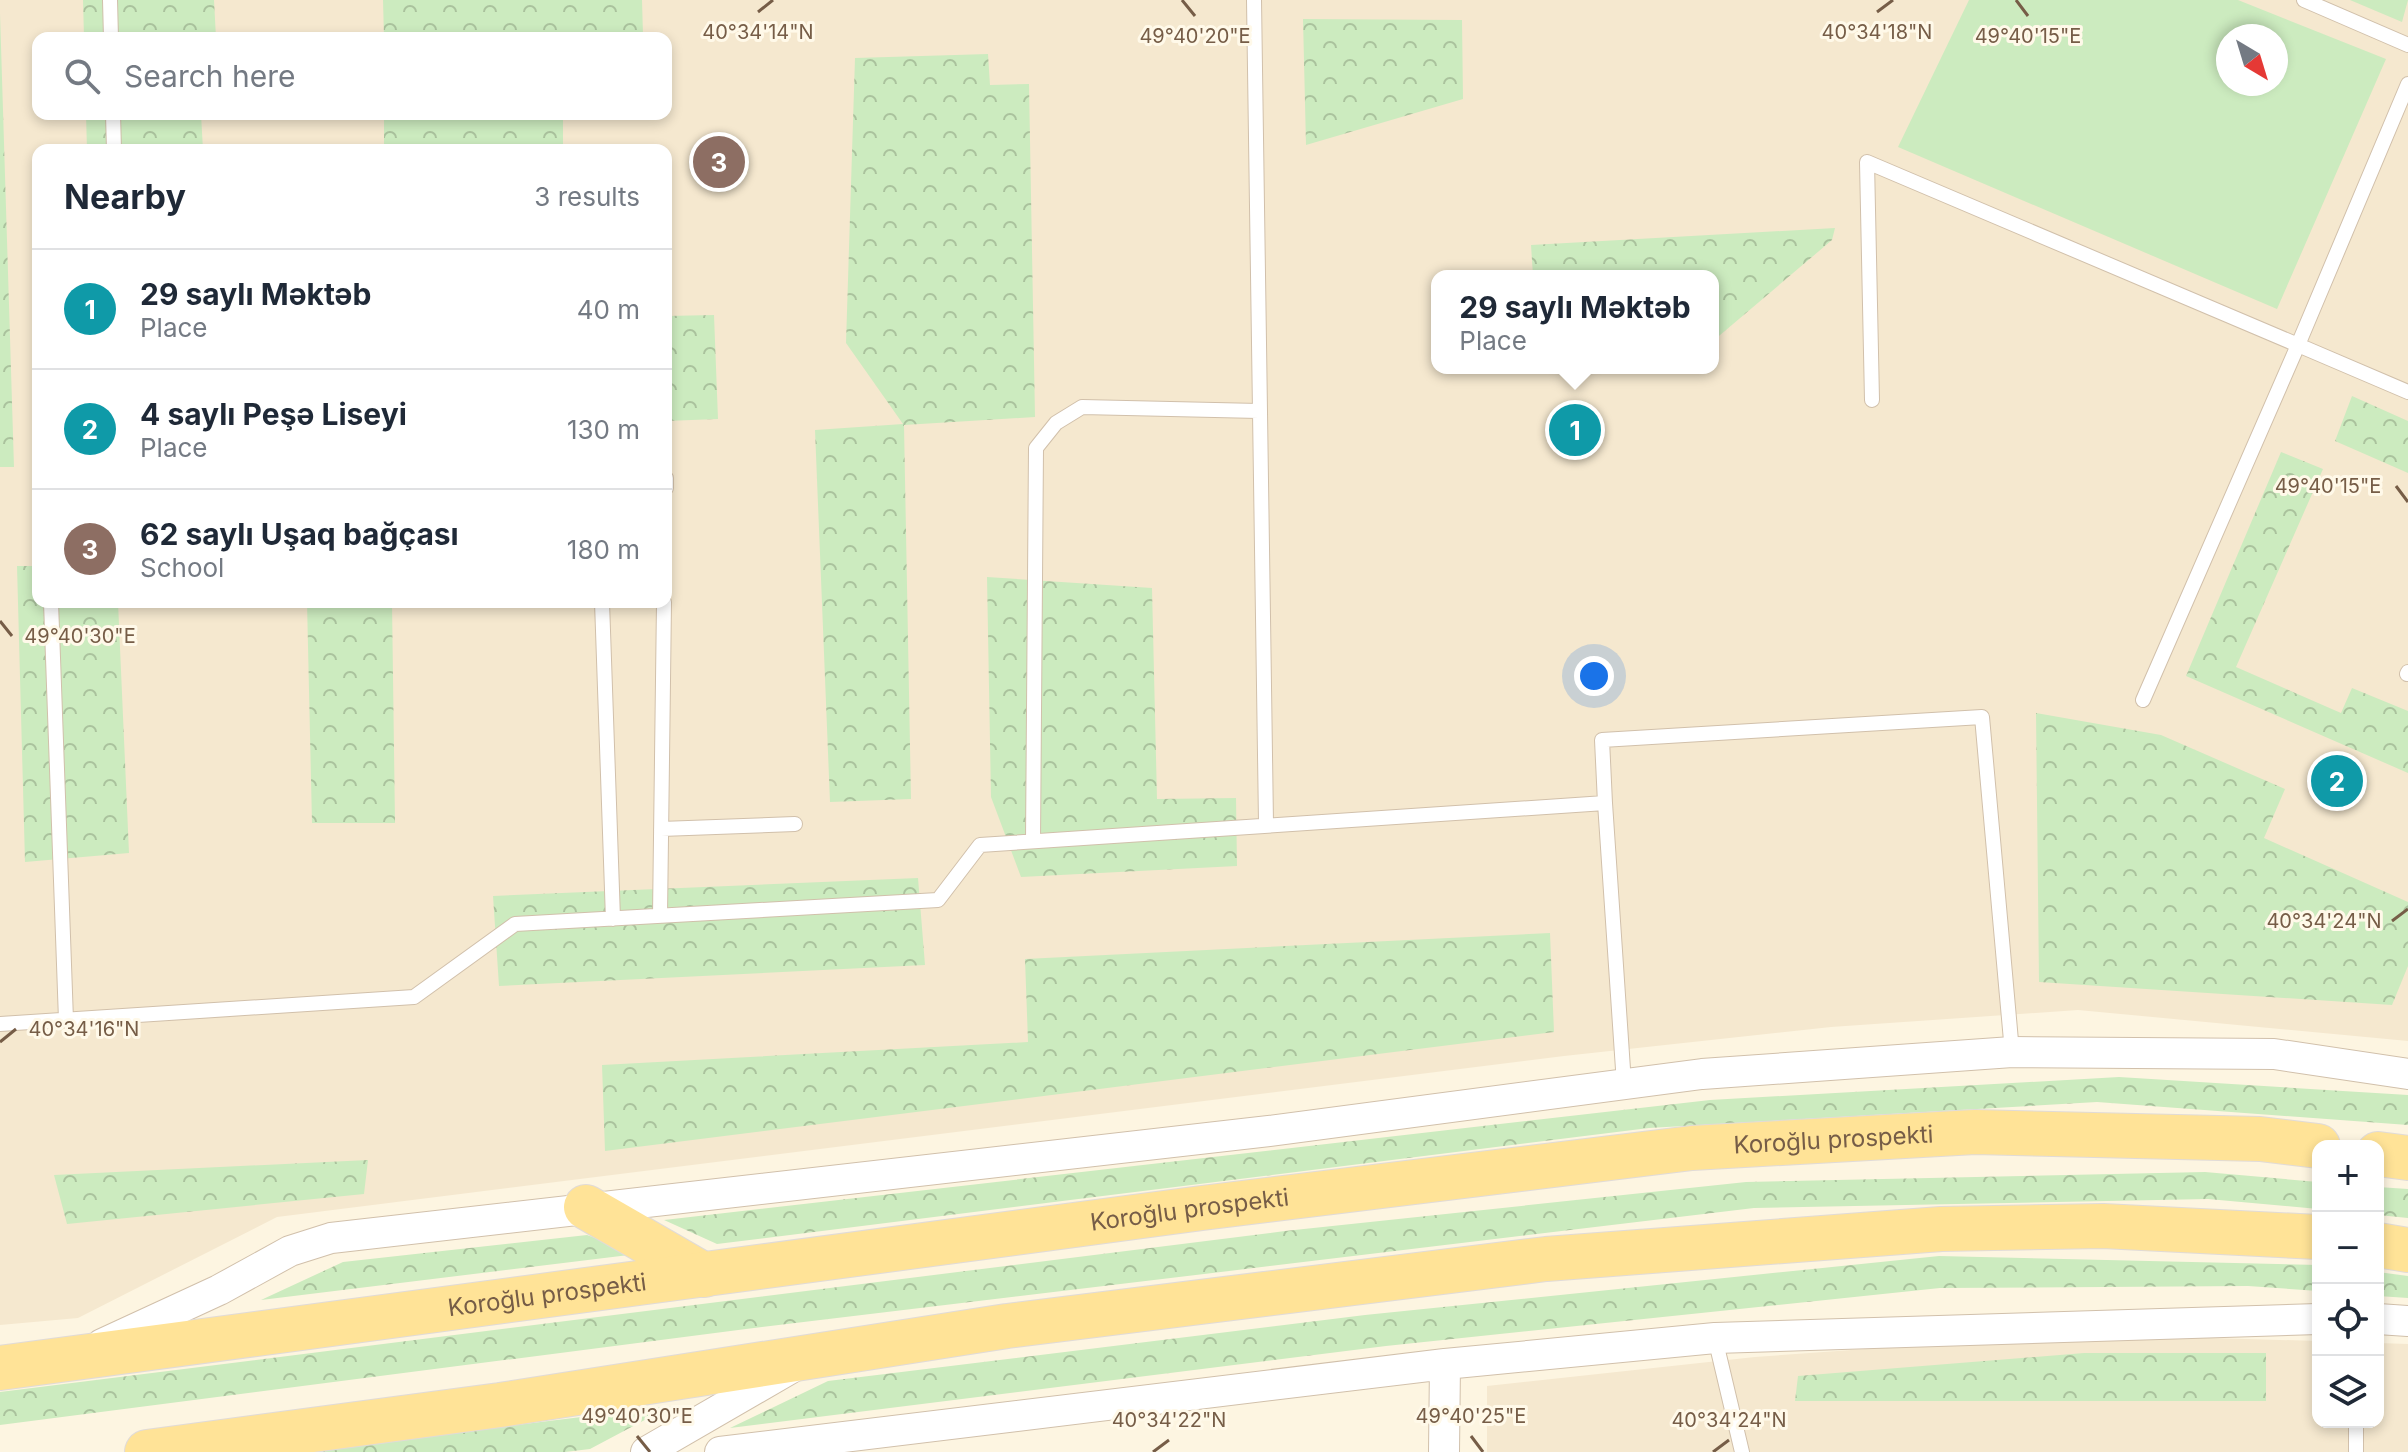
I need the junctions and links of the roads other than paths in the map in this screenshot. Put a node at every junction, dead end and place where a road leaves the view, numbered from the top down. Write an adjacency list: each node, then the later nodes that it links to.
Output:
1 (110, 0): 4 (lane)
2 (1254, 0): 12 (lane)
3 (2304, 0): 5 (lane)
4 (111, 32)
5 (2408, 45)
6 (2408, 84): 9 (lane)
7 (113, 120): 8 (lane)
8 (114, 144)
9 (2298, 345): 10 (lane); 11 (lane); 16 (lane)
10 (2408, 392)
11 (1872, 400)
12 (1259, 411): 18 (lane); 21 (lane)
13 (51, 608): 24 (lane)
14 (602, 608): 23 (lane)
15 (664, 608): 20 (lane)
16 (2143, 700)
17 (1605, 803): 18 (lane); 26 (lane); 28 (lane)
18 (1266, 823): 21 (lane)
19 (795, 824): 20 (lane)
20 (661, 829): 22 (lane)
21 (1033, 841): 22 (lane)
22 (660, 916): 23 (lane)
23 (613, 919): 24 (lane)
24 (66, 1020): 25 (lane)
25 (0, 1024)
26 (2012, 1052): 27 (street); 28 (street)
27 (2408, 1074)
28 (1624, 1084): 32 (street)
29 (2312, 1145): 36 (main road, Koroğlu prospekti)
30 (2384, 1155): 31 (main road)
31 (2408, 1158)
32 (586, 1207): 36 (main road); 42 (street)
33 (2312, 1237): 41 (main road)
34 (2384, 1246): 35 (main road)
35 (2408, 1250)
36 (704, 1275): 42 (main road, Koroğlu prospekti)
37 (2312, 1319): 40 (street)
38 (2384, 1319): 39 (street)
39 (2408, 1321)
40 (1715, 1338): 43 (street); 50 (lane)
41 (811, 1356): 46 (main road); 47 (street)
42 (65, 1361): 44 (main road, Koroğlu prospekti)
43 (1445, 1364): 48 (street); 49 (street)
44 (0, 1368)
45 (2356, 1428): 51 (lane)
46 (147, 1452)
47 (646, 1452)
48 (720, 1452)
49 (1444, 1452)
50 (1742, 1452)
51 (2356, 1452)

